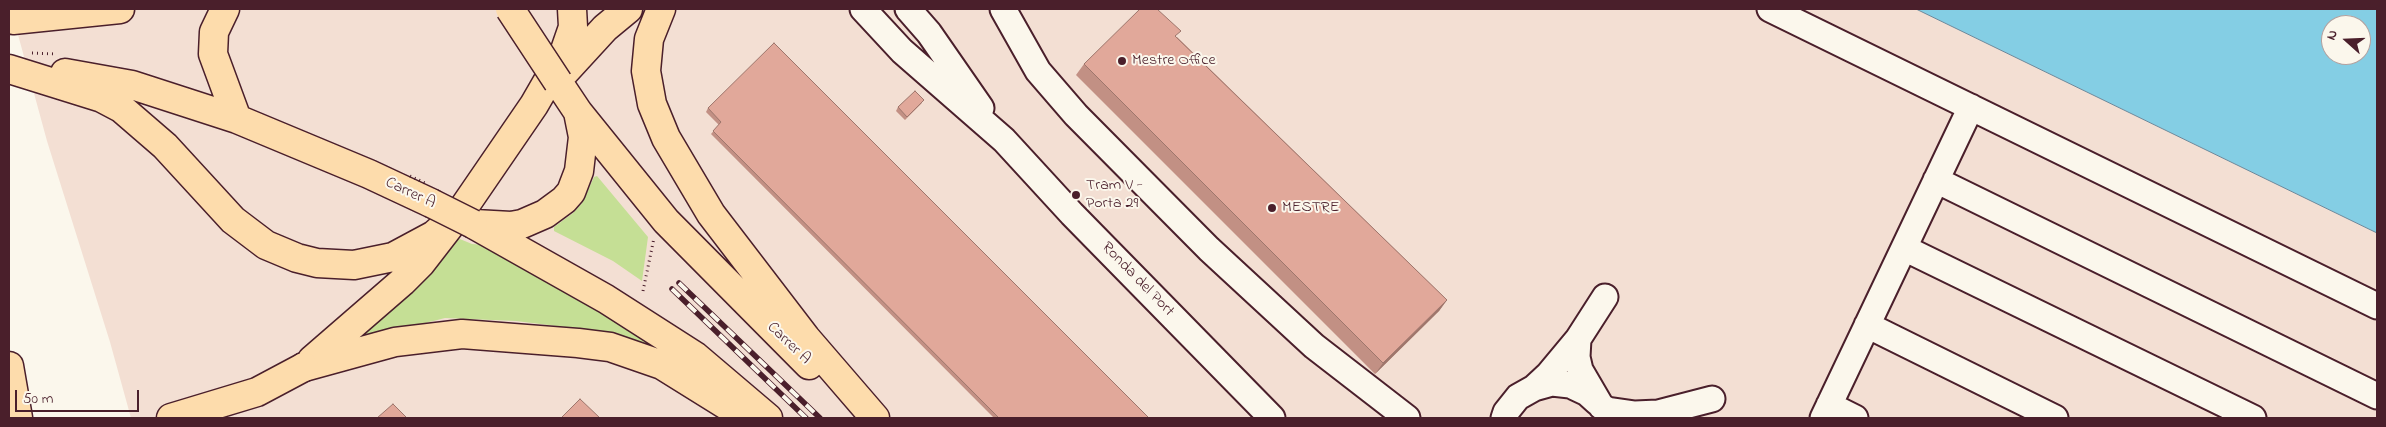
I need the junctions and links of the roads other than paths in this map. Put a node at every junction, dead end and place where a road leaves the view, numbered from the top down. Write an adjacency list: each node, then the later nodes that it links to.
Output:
1 (51, 9): 12 (main road)
2 (120, 9): 12 (main road)
3 (225, 9): 17 (main road)
4 (510, 9): 16 (main road, Carrer A, bridge)
5 (572, 9): 14 (main road)
6 (628, 9): 14 (main road)
7 (661, 9): 42 (main road)
8 (864, 9): 18 (street, Ronda del Port)
9 (908, 9): 18 (street, Ronda del Port)
10 (1003, 9): 35 (street)
11 (1770, 9): 15 (street)
12 (11, 20)
13 (9, 69): 17 (main road, Carrer A); 20 (main road)
14 (534, 105): 20 (main road)
15 (1971, 107): 19 (street); 23 (street)
16 (578, 112): 20 (main road); 41 (main road, Carrer A)
17 (237, 119): 20 (main road, Carrer A, bridge)
18 (1004, 140): 43 (street, Ronda del Port)
19 (1936, 180): 21 (street); 30 (street)
20 (468, 217): 27 (main road); 40 (main road, Carrer A)
21 (1904, 248): 24 (street); 48 (street)
22 (1605, 298): 25 (street)
23 (2377, 306)
24 (1868, 325): 33 (street); 47 (street)
25 (1578, 339): 29 (street); 32 (street)
26 (9, 366): 36 (main road)
27 (304, 367): 28 (main road); 39 (main road)
28 (257, 392): 37 (main road); 38 (main road)
29 (1526, 393): 32 (street); 44 (street); 45 (street)
30 (2377, 396)
31 (1712, 399): 34 (street)
32 (1604, 412): 34 (street)
33 (1826, 412): 46 (street)
34 (1653, 415)
35 (1407, 417)
36 (18, 418)
37 (171, 418)
38 (235, 418)
39 (747, 418)
40 (768, 418)
41 (864, 418)
42 (875, 418)
43 (1272, 418)
44 (1487, 418)
45 (1504, 418)
46 (1855, 418)
47 (2055, 418)
48 (2253, 418)

